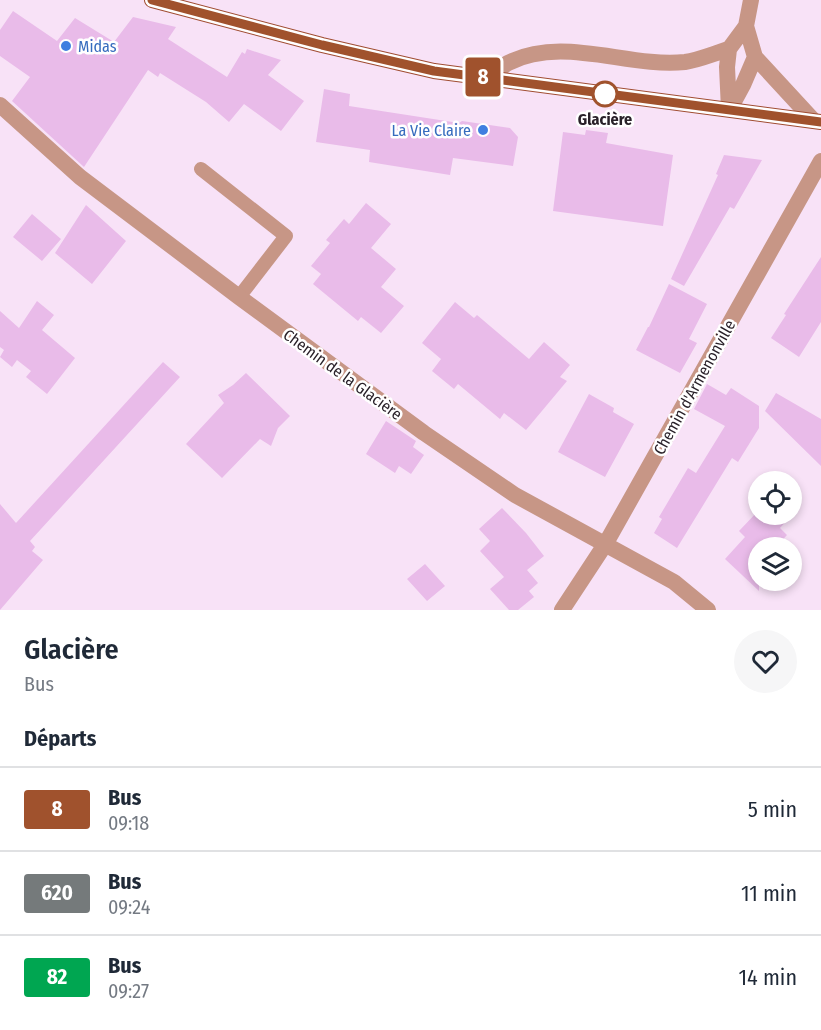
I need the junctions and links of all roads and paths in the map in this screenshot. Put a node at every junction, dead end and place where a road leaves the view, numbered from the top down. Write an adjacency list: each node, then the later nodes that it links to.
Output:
1 (152, 0): 6 (main road)
2 (751, 0): 3 (street)
3 (746, 26): 4 (street); 5 (street)
4 (729, 49): 6 (street); 8 (street)
5 (755, 57): 8 (street); 9 (street)
6 (492, 78): 8 (main road)
7 (0, 105): 12 (street, Chemin de la Glacière)
8 (729, 110): 9 (main road)
9 (817, 122)
10 (821, 160): 13 (street, Chemin d'Armenonville)
11 (201, 169): 12 (lane)
12 (239, 297): 13 (street, Chemin de la Glacière)
13 (606, 543): 14 (street, Chemin d'Armenonville); 15 (street, Chemin de la Glacière)
14 (562, 610)
15 (708, 610)

